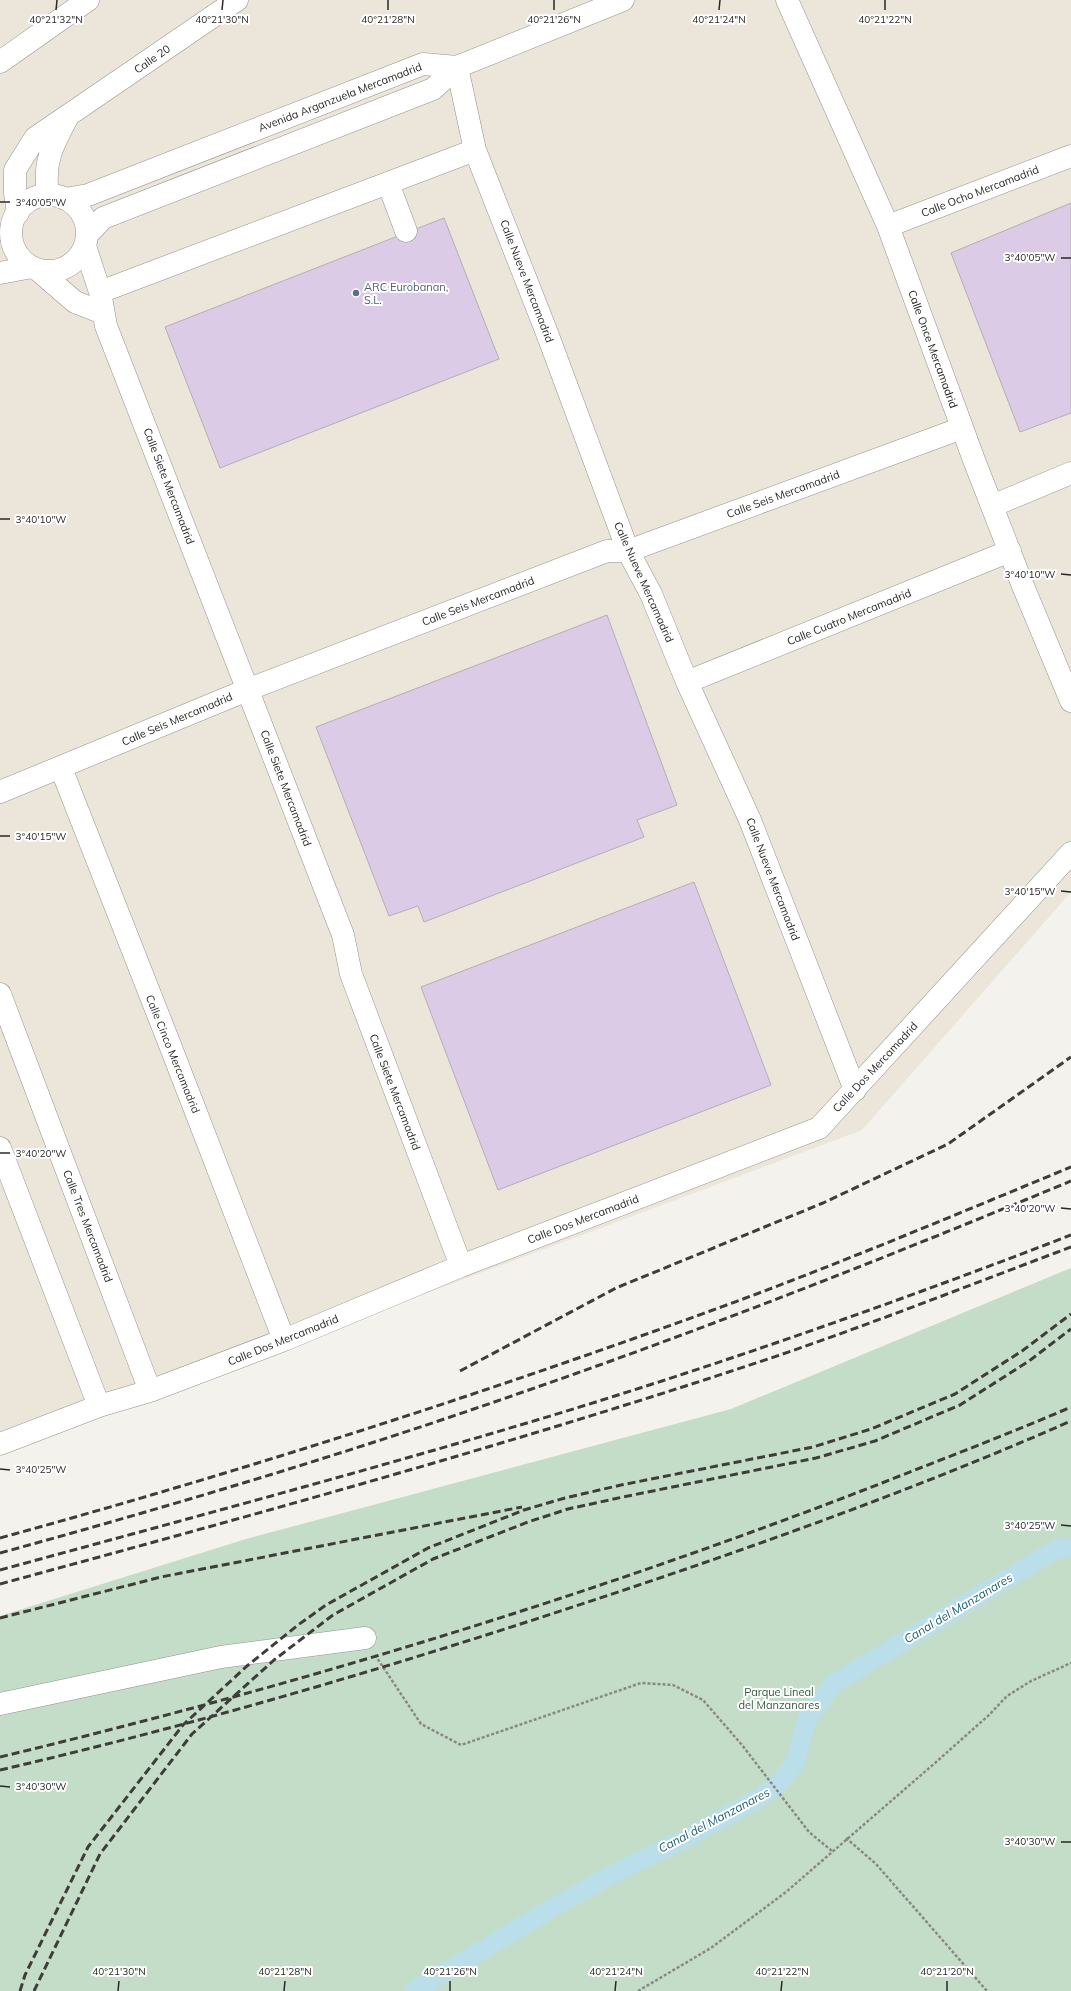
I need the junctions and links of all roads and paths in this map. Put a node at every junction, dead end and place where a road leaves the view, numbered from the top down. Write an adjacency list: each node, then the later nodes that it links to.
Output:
1 (88, 0): 5 (lane)
2 (237, 0): 7 (lane, Calle 20)
3 (623, 0): 6 (lane)
4 (787, 0): 15 (lane, Calle Once Mercamadrid)
5 (0, 62)
6 (457, 67): 8 (lane, Calle Nueve Mercamadrid); 13 (lane, Avenida Arganzuela Mercamadrid); 17 (lane)
7 (68, 117): 10 (lane, Calle 20); 13 (lane)
8 (475, 150): 11 (lane); 24 (lane, Calle Nueve Mercamadrid)
9 (1071, 156): 15 (lane, Calle Ocho Mercamadrid)
10 (16, 170): 12 (lane, Calle 20); 14 (lane)
11 (388, 183): 16 (lane); 20 (lane)
12 (0, 194)
13 (57, 197): 14 (lane); 17 (lane)
14 (10, 222): 18 (lane)
15 (888, 226): 21 (lane, Calle Once Mercamadrid)
16 (406, 231)
17 (86, 240): 18 (lane); 20 (lane, Calle Siete Mercamadrid)
18 (35, 268): 19 (lane); 20 (lane)
19 (0, 273)
20 (101, 302): 27 (lane, Calle Siete Mercamadrid)
21 (962, 428): 23 (lane, Calle Once Mercamadrid); 24 (lane, Calle Seis Mercamadrid)
22 (1071, 473): 23 (lane)
23 (992, 506): 25 (lane, Calle Once Mercamadrid)
24 (628, 551): 26 (lane, Calle Nueve Mercamadrid); 27 (lane, Calle Seis Mercamadrid)
25 (1010, 551): 26 (lane, Calle Cuatro Mercamadrid); 28 (lane, Calle Once Mercamadrid)
26 (688, 682): 33 (lane, Calle Nueve Mercamadrid)
27 (247, 690): 29 (lane, Calle Seis Mercamadrid); 35 (lane, Calle Siete Mercamadrid)
28 (1071, 701)
29 (60, 768): 30 (lane, Calle Seis Mercamadrid); 36 (lane, Calle Cinco Mercamadrid)
30 (0, 792)
31 (1071, 853): 33 (lane, Calle Dos Mercamadrid)
32 (0, 994): 37 (lane, Calle Tres Mercamadrid)
33 (855, 1090): 35 (lane, Calle Dos Mercamadrid)
34 (0, 1148): 38 (lane)
35 (461, 1266): 36 (lane, Calle Dos Mercamadrid)
36 (284, 1340): 37 (lane, Calle Dos Mercamadrid)
37 (150, 1391): 38 (lane, Calle Dos Mercamadrid)
38 (99, 1406): 39 (lane, Calle Dos Mercamadrid)
39 (0, 1444)
40 (365, 1638): 42 (lane); 44 (path)
41 (1071, 1663): 43 (path)
42 (0, 1704)
43 (846, 1838): 44 (path); 46 (path)
44 (832, 1851): 45 (path)
45 (638, 1991)
46 (987, 1991)

